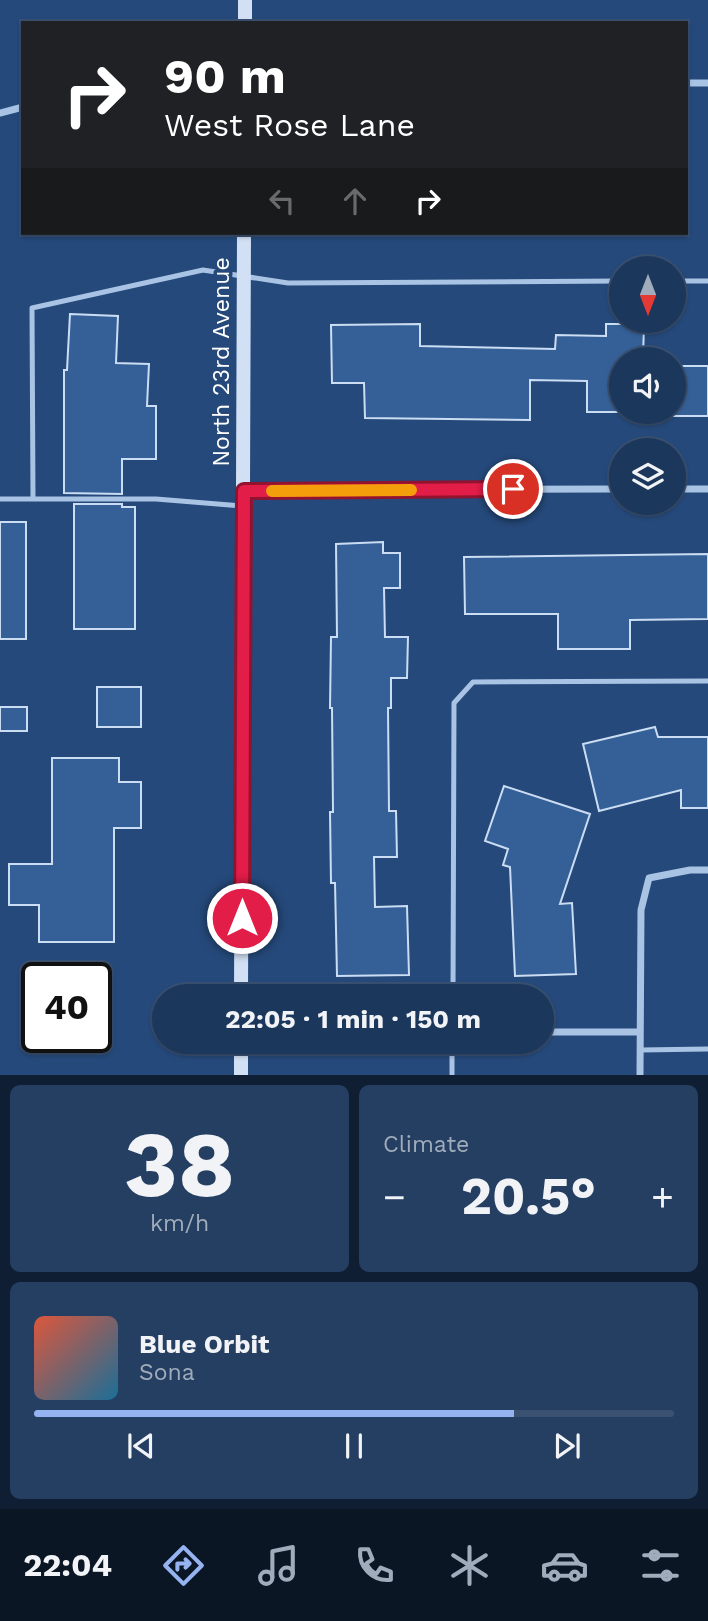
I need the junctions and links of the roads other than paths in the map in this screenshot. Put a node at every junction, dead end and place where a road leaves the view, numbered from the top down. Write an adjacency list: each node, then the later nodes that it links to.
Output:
1 (245, 0): 2 (street)
2 (245, 21)
3 (688, 83): 4 (street)
4 (708, 83)
5 (21, 108): 6 (street)
6 (0, 113)
7 (244, 235): 8 (street, North 23rd Avenue)
8 (244, 276): 9 (lane); 15 (street, North 23rd Avenue); 17 (lane)
9 (609, 281)
10 (686, 281): 11 (lane)
11 (708, 281)
12 (609, 489): 15 (street)
13 (686, 489): 14 (street)
14 (708, 489)
15 (244, 491): 18 (street, North 23rd Avenue)
16 (0, 499): 17 (lane)
17 (33, 499): 18 (lane)
18 (244, 506): 21 (street, North 23rd Avenue)
19 (708, 681): 22 (lane)
20 (708, 870): 24 (street)
21 (242, 984)
22 (453, 984)
23 (554, 1032): 24 (street)
24 (640, 1032): 25 (street)
25 (640, 1049): 26 (lane); 31 (street)
26 (708, 1049)
27 (241, 1054): 29 (street)
28 (452, 1054): 30 (lane)
29 (241, 1075)
30 (452, 1075)
31 (640, 1075)

